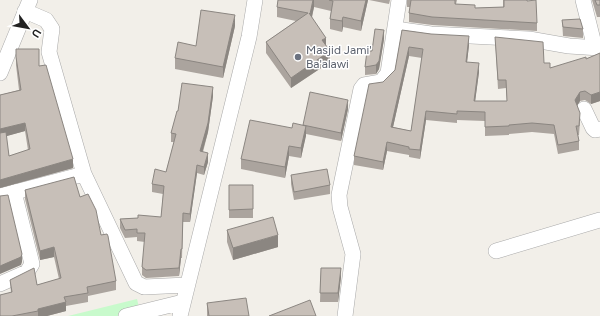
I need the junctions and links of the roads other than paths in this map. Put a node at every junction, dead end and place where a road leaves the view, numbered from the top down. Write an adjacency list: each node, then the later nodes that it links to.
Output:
1 (256, 0): 15 (street)
2 (399, 0): 5 (street)
3 (583, 0): 6 (street)
4 (27, 6): 7 (street); 10 (street)
5 (395, 29): 6 (street); 18 (street)
6 (598, 48)
7 (0, 73)
8 (584, 109): 9 (street)
9 (600, 129)
10 (84, 174): 11 (street); 15 (street)
11 (7, 194): 14 (street)
12 (600, 220): 13 (street)
13 (496, 251)
14 (0, 284)
15 (187, 285): 16 (street)
16 (181, 309): 17 (street)
17 (126, 316)
18 (344, 316)

